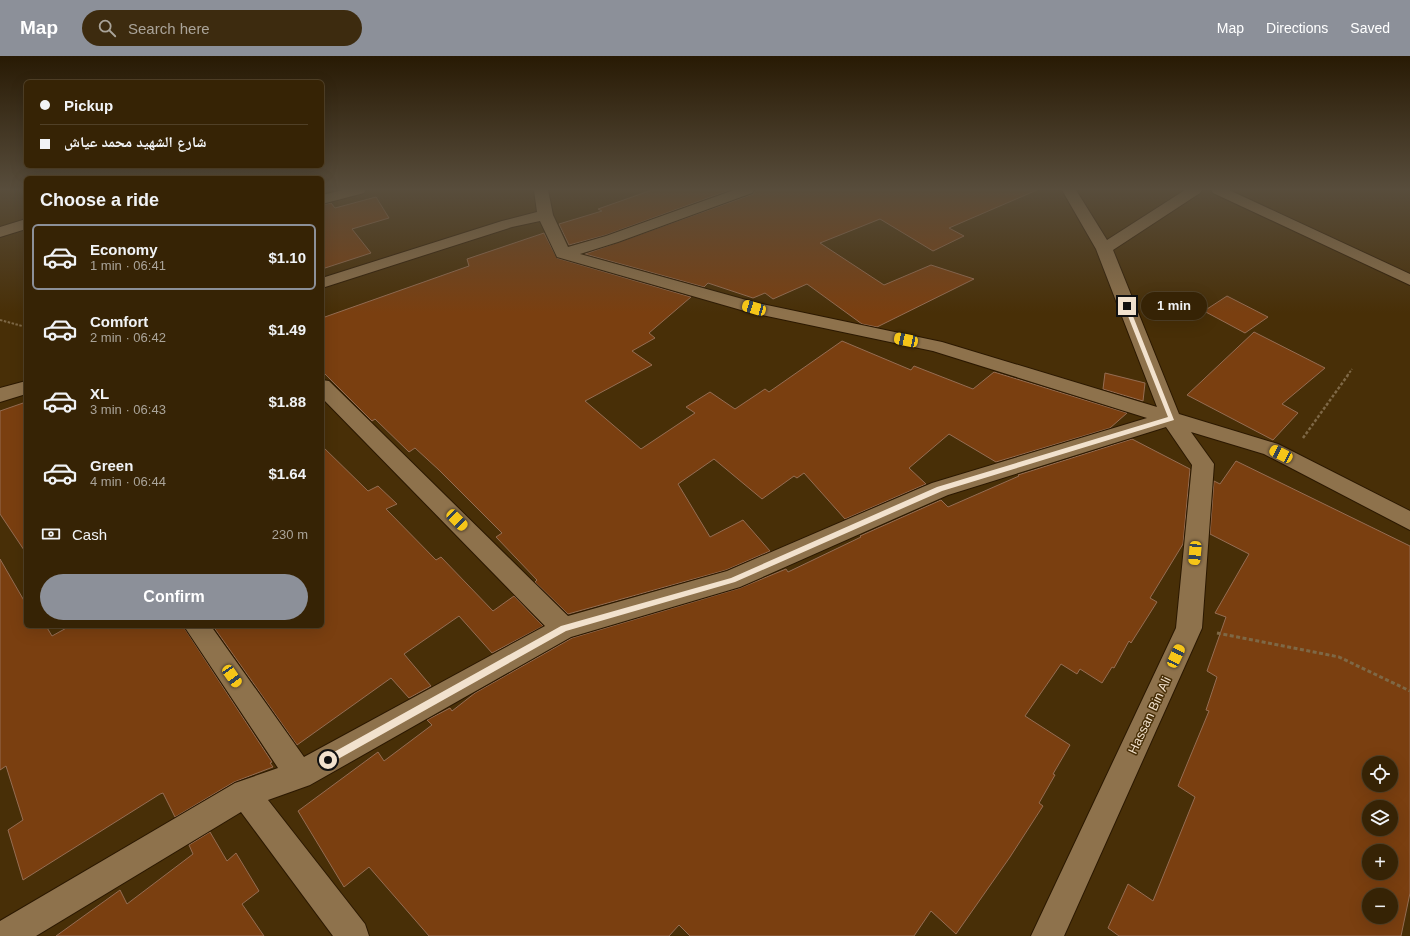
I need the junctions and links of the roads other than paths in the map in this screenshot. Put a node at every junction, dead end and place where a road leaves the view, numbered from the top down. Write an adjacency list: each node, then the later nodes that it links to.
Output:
1 (485, 231): 10 (street)
2 (552, 231): 8 (street)
3 (634, 231): 8 (street)
4 (1094, 231): 7 (street, Hassan Bin Ali)
5 (1132, 231): 7 (street)
6 (1306, 231): 9 (street)
7 (1104, 249): 14 (street, Hassan Bin Ali)
8 (563, 254): 14 (street)
9 (1410, 280)
10 (324, 282)
11 (24, 388): 13 (street)
12 (324, 388): 17 (street)
13 (0, 395)
14 (1171, 418): 15 (street); 17 (street); 22 (street, Hassan Bin Ali)
15 (1410, 521)
16 (199, 628): 18 (street)
17 (564, 628): 18 (street)
18 (300, 776): 19 (street)
19 (245, 793): 20 (street); 21 (street)
20 (5, 936)
21 (353, 936)
22 (1047, 936)

